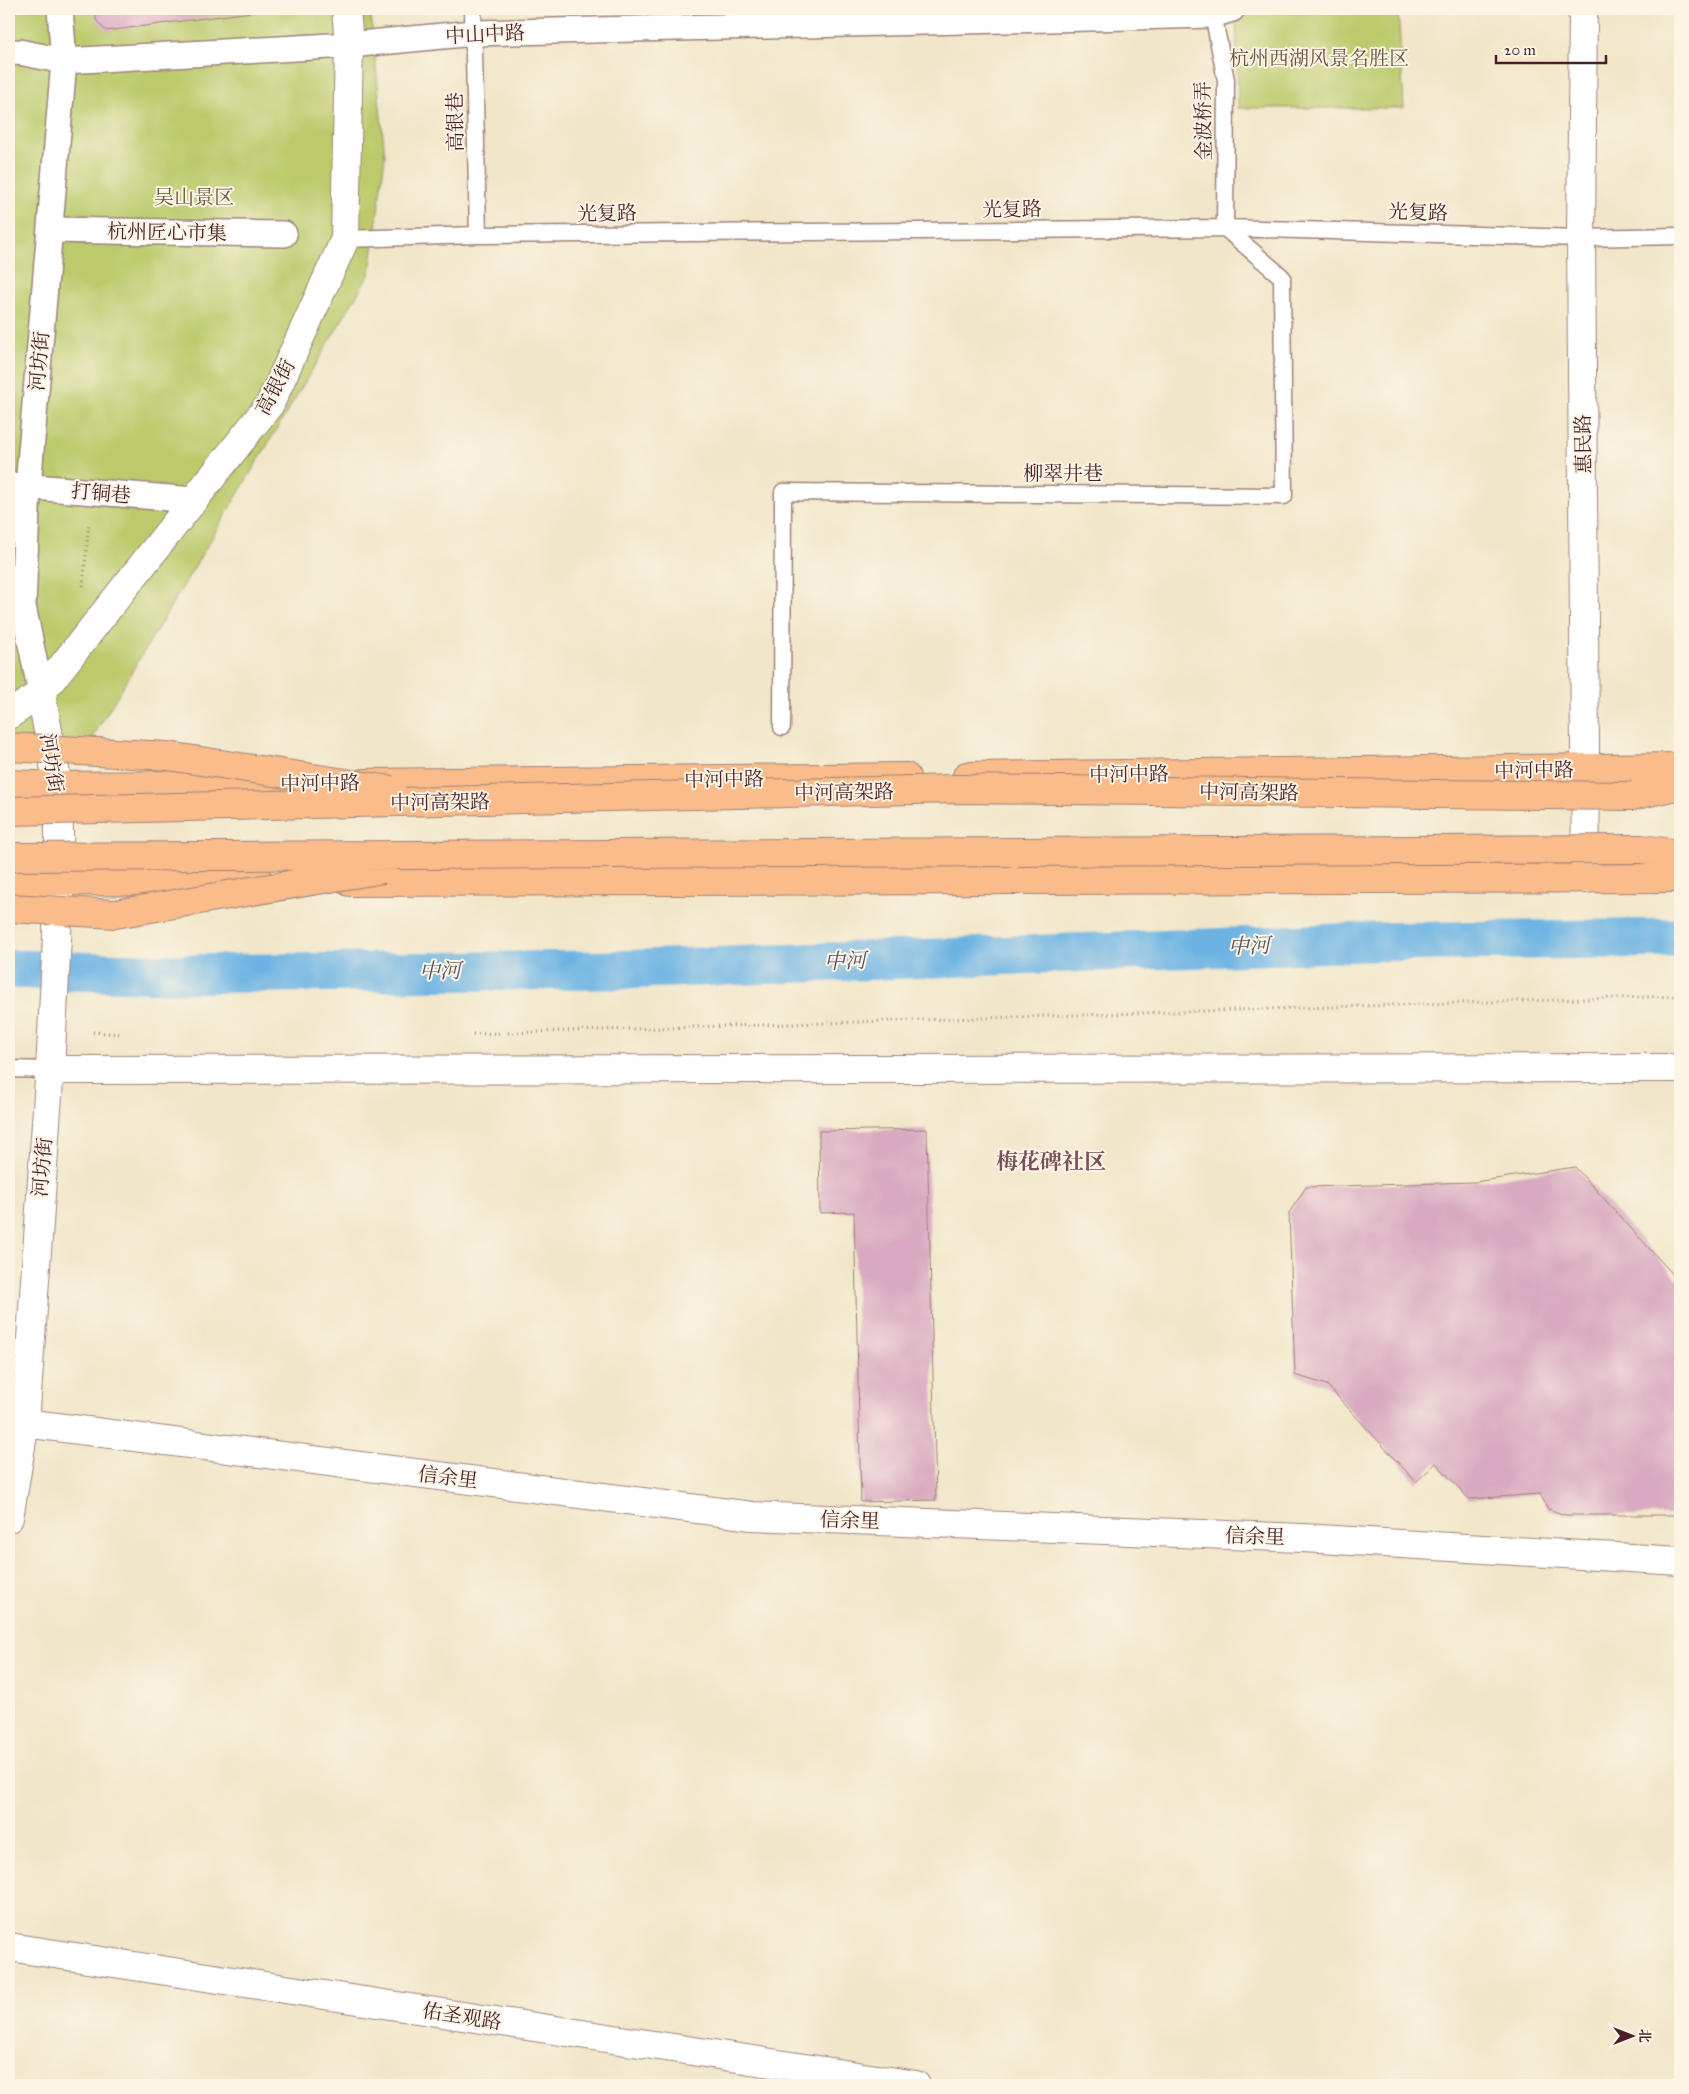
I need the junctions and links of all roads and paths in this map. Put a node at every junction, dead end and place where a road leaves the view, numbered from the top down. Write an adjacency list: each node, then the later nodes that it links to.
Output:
1 (60, 9): 8 (street, 河坊街)
2 (346, 9): 6 (street, 高银街)
3 (1583, 9): 14 (street, 惠民路)
4 (1219, 11): 5 (street, 中山中路); 9 (lane, 金波桥弄)
5 (473, 21): 6 (street, 中山中路); 12 (lane, 高银巷)
6 (349, 45): 8 (street, 中山中路); 15 (street, 高银街)
7 (9, 52): 8 (street, 中山中路)
8 (64, 61): 10 (street, 河坊街)
9 (1225, 228): 12 (lane, 光复路); 14 (lane, 光复路); 22 (lane, 柳翠井巷)
10 (50, 230): 11 (street, 杭州匠心市集); 16 (street, 河坊街)
11 (284, 234)
12 (478, 235): 15 (lane, 光复路)
13 (1680, 236): 14 (lane, 光复路)
14 (1581, 238): 25 (street, 惠民路)
15 (344, 239): 18 (street, 高银街)
16 (18, 486): 17 (street, 打铜巷); 20 (street, 河坊街)
17 (91, 492): 18 (street, 打铜巷); 19 (path)
18 (194, 500): 20 (street, 高银街)
19 (82, 591)
20 (41, 693): 21 (street, 高银街); 28 (street, 河坊街)
21 (9, 715)
22 (782, 727)
23 (9, 747): 31 (main road, bridge)
24 (1680, 767): 25 (main road, 中河中路)
25 (1586, 769): 28 (main road, 中河中路); 39 (street, 惠民路)
26 (9, 784): 28 (main road, 中河中路)
27 (1680, 785): 30 (main road)
28 (58, 786): 41 (street, 河坊街)
29 (1680, 795): 30 (main road, 中河高架路)
30 (1631, 796): 31 (main road, 中河高架路, bridge)
31 (461, 801): 32 (main road, 中河高架路, bridge)
32 (9, 811)
33 (1680, 848): 34 (main road)
34 (1642, 849): 35 (main road); 36 (main road, bridge)
35 (1680, 854)
36 (463, 855): 37 (main road, bridge); 42 (main road, bridge)
37 (9, 857)
38 (1680, 878): 39 (main road)
39 (1586, 879): 41 (main road)
40 (9, 881): 41 (main road)
41 (60, 882): 45 (street, 河坊街, bridge)
42 (9, 908)
43 (1680, 996): 44 (path)
44 (473, 1034)
45 (51, 1061): 46 (street); 47 (lane); 48 (street, 河坊街)
46 (1680, 1068)
47 (9, 1069)
48 (25, 1423): 49 (street, 河坊街); 50 (street, 信余里)
49 (9, 1518)
50 (1680, 1561)
51 (9, 1947): 52 (street, 佑圣观路)
52 (908, 2085)

